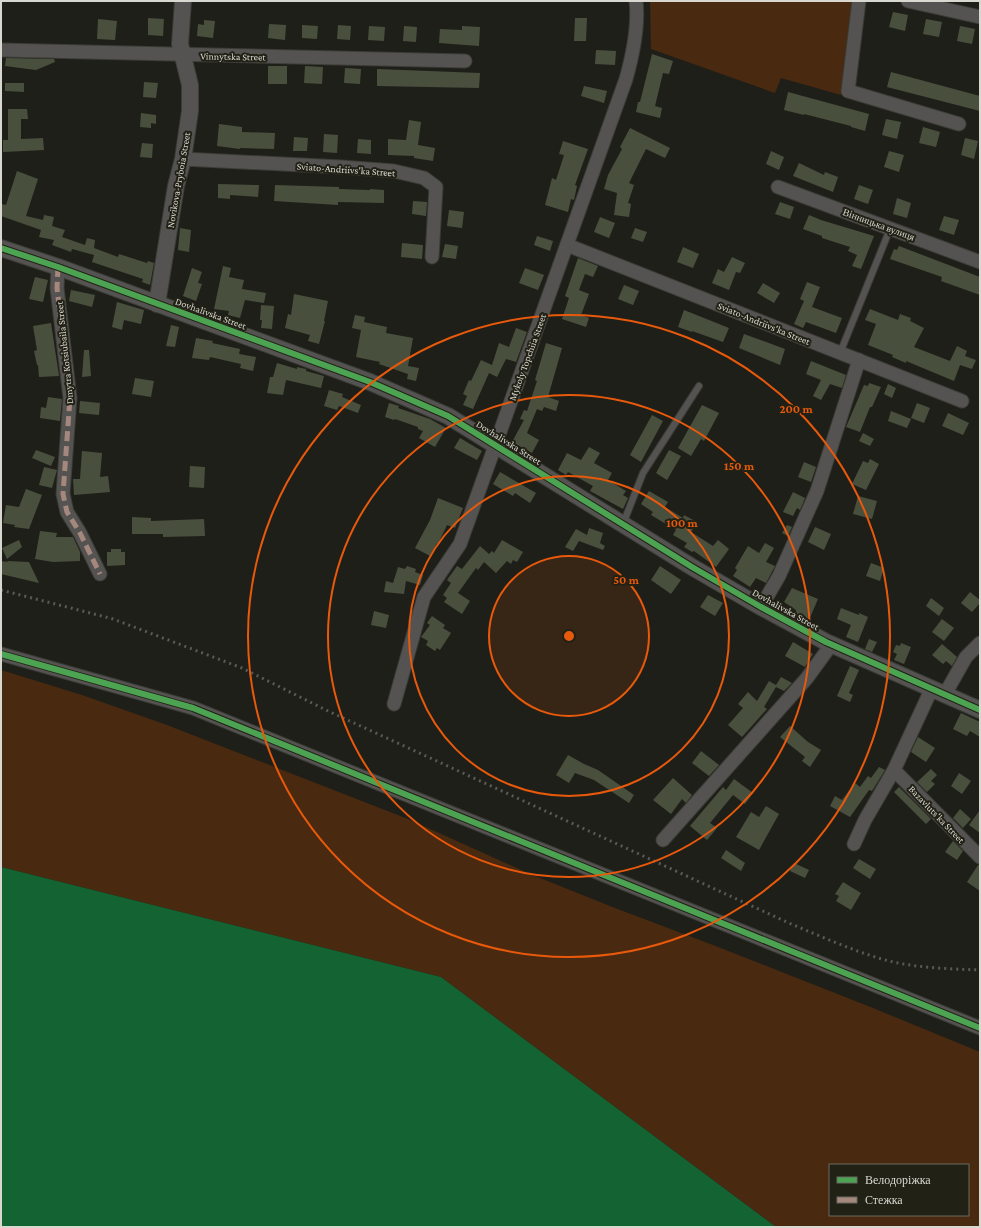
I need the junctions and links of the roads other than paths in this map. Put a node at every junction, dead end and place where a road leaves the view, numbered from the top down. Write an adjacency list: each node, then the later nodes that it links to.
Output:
1 (183, 1): 7 (street, Novikova-Pryboia Street)
2 (636, 1): 13 (street, Mykoly Topchiia Street)
3 (859, 1): 9 (street)
4 (908, 1): 5 (street)
5 (980, 17)
6 (1, 50): 7 (street, Vinnytska Street)
7 (184, 55): 8 (street, Vinnytska Street); 10 (street, Novikova-Pryboia Street)
8 (465, 61)
9 (959, 124)
10 (183, 159): 15 (street, Sviato-Andriivs'ka Street); 18 (street, Novikova-Pryboia Street)
11 (778, 187): 12 (street, Вінницька вулиця)
12 (890, 228): 16 (street, Вінницька вулиця); 19 (lane)
13 (567, 245): 19 (street, Sviato-Andriivs'ka Street); 23 (street, Mykoly Topchiia Street)
14 (1, 248): 17 (street, Dovhalivska Street)
15 (432, 257)
16 (980, 262)
17 (58, 268): 18 (street, Dovhalivska Street); 25 (street, Dmytra Kotsiubaila Street)
18 (157, 304): 23 (street, Dovhalivska Street)
19 (840, 353): 20 (street, Sviato-Andriivs'ka Street)
20 (859, 360): 22 (street, Sviato-Andriivs'ka Street); 26 (street)
21 (699, 386): 24 (lane)
22 (962, 401)
23 (495, 445): 24 (street, Dovhalivska Street); 31 (street, Mykoly Topchiia Street)
24 (623, 524): 26 (street, Dovhalivska Street)
25 (100, 574)
26 (761, 607): 28 (street, Dovhalivska Street)
27 (980, 643): 30 (street)
28 (831, 645): 30 (street, Dovhalivska Street); 34 (street)
29 (1, 654): 37 (street)
30 (938, 691): 32 (street, Dovhalivska Street); 33 (street)
31 (394, 704)
32 (980, 710)
33 (894, 770): 35 (street); 36 (street, Bazavluts'ka Street)
34 (663, 840)
35 (854, 844)
36 (980, 857)
37 (980, 1028)

